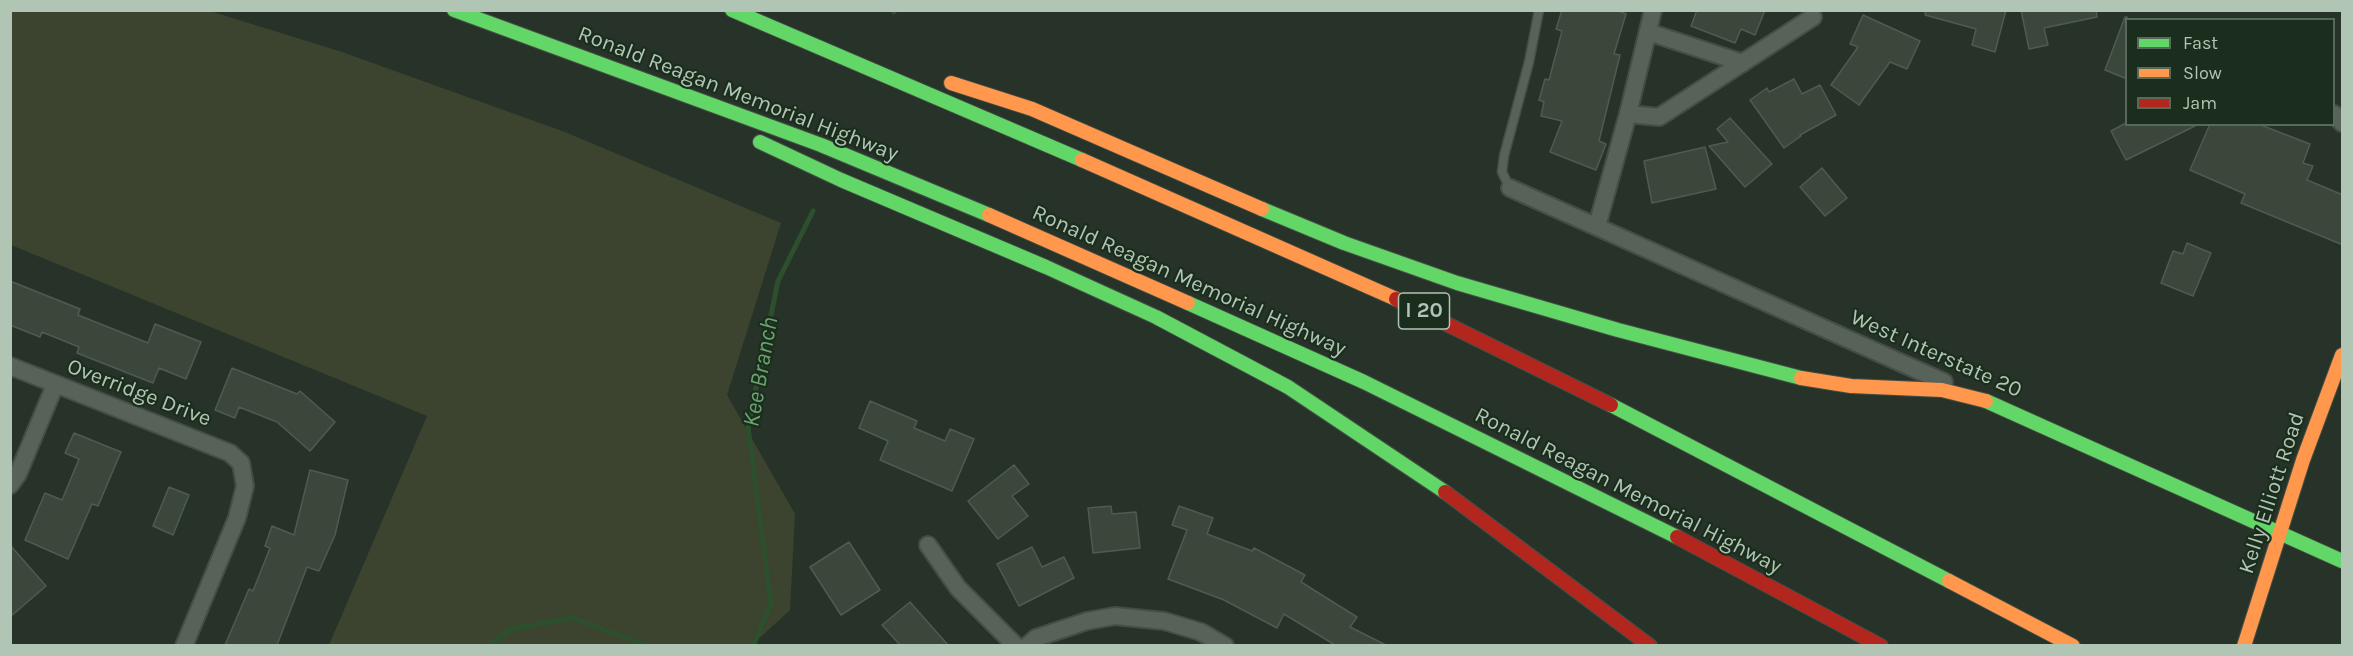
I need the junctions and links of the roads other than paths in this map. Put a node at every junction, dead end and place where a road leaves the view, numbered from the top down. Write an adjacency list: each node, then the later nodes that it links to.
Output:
1 (732, 10): 6 (main road, I 20)
2 (1539, 10): 15 (lane)
3 (1653, 10): 7 (street)
4 (449, 12): 8 (main road, Ronald Reagan Memorial Highway)
5 (1813, 17): 10 (street)
6 (754, 19): 9 (main road); 31 (main road, I 20)
7 (1648, 32): 10 (street); 12 (street)
8 (583, 58): 13 (main road); 30 (main road, Ronald Reagan Memorial Highway)
9 (887, 62)
10 (1743, 63): 12 (street)
11 (943, 80): 20 (main road)
12 (1628, 114): 16 (street)
13 (712, 119)
14 (744, 135): 29 (main road)
15 (1510, 188): 16 (street, West Interstate 20)
16 (1597, 226): 20 (street, West Interstate 20)
17 (2343, 355): 22 (main road, Kelly Elliott Road)
18 (10, 366): 19 (street, Overridge Drive)
19 (56, 385): 21 (street); 25 (street, Overridge Drive)
20 (1986, 401): 22 (main road, West Interstate 20)
21 (10, 485)
22 (2281, 534): 24 (main road, West Interstate 20); 32 (main road, Kelly Elliott Road)
23 (928, 545): 26 (street)
24 (2343, 561)
25 (184, 645)
26 (1016, 645)
27 (1027, 645): 28 (street)
28 (1225, 645)
29 (1650, 645)
30 (1881, 645)
31 (2073, 645)
32 (2244, 645)

